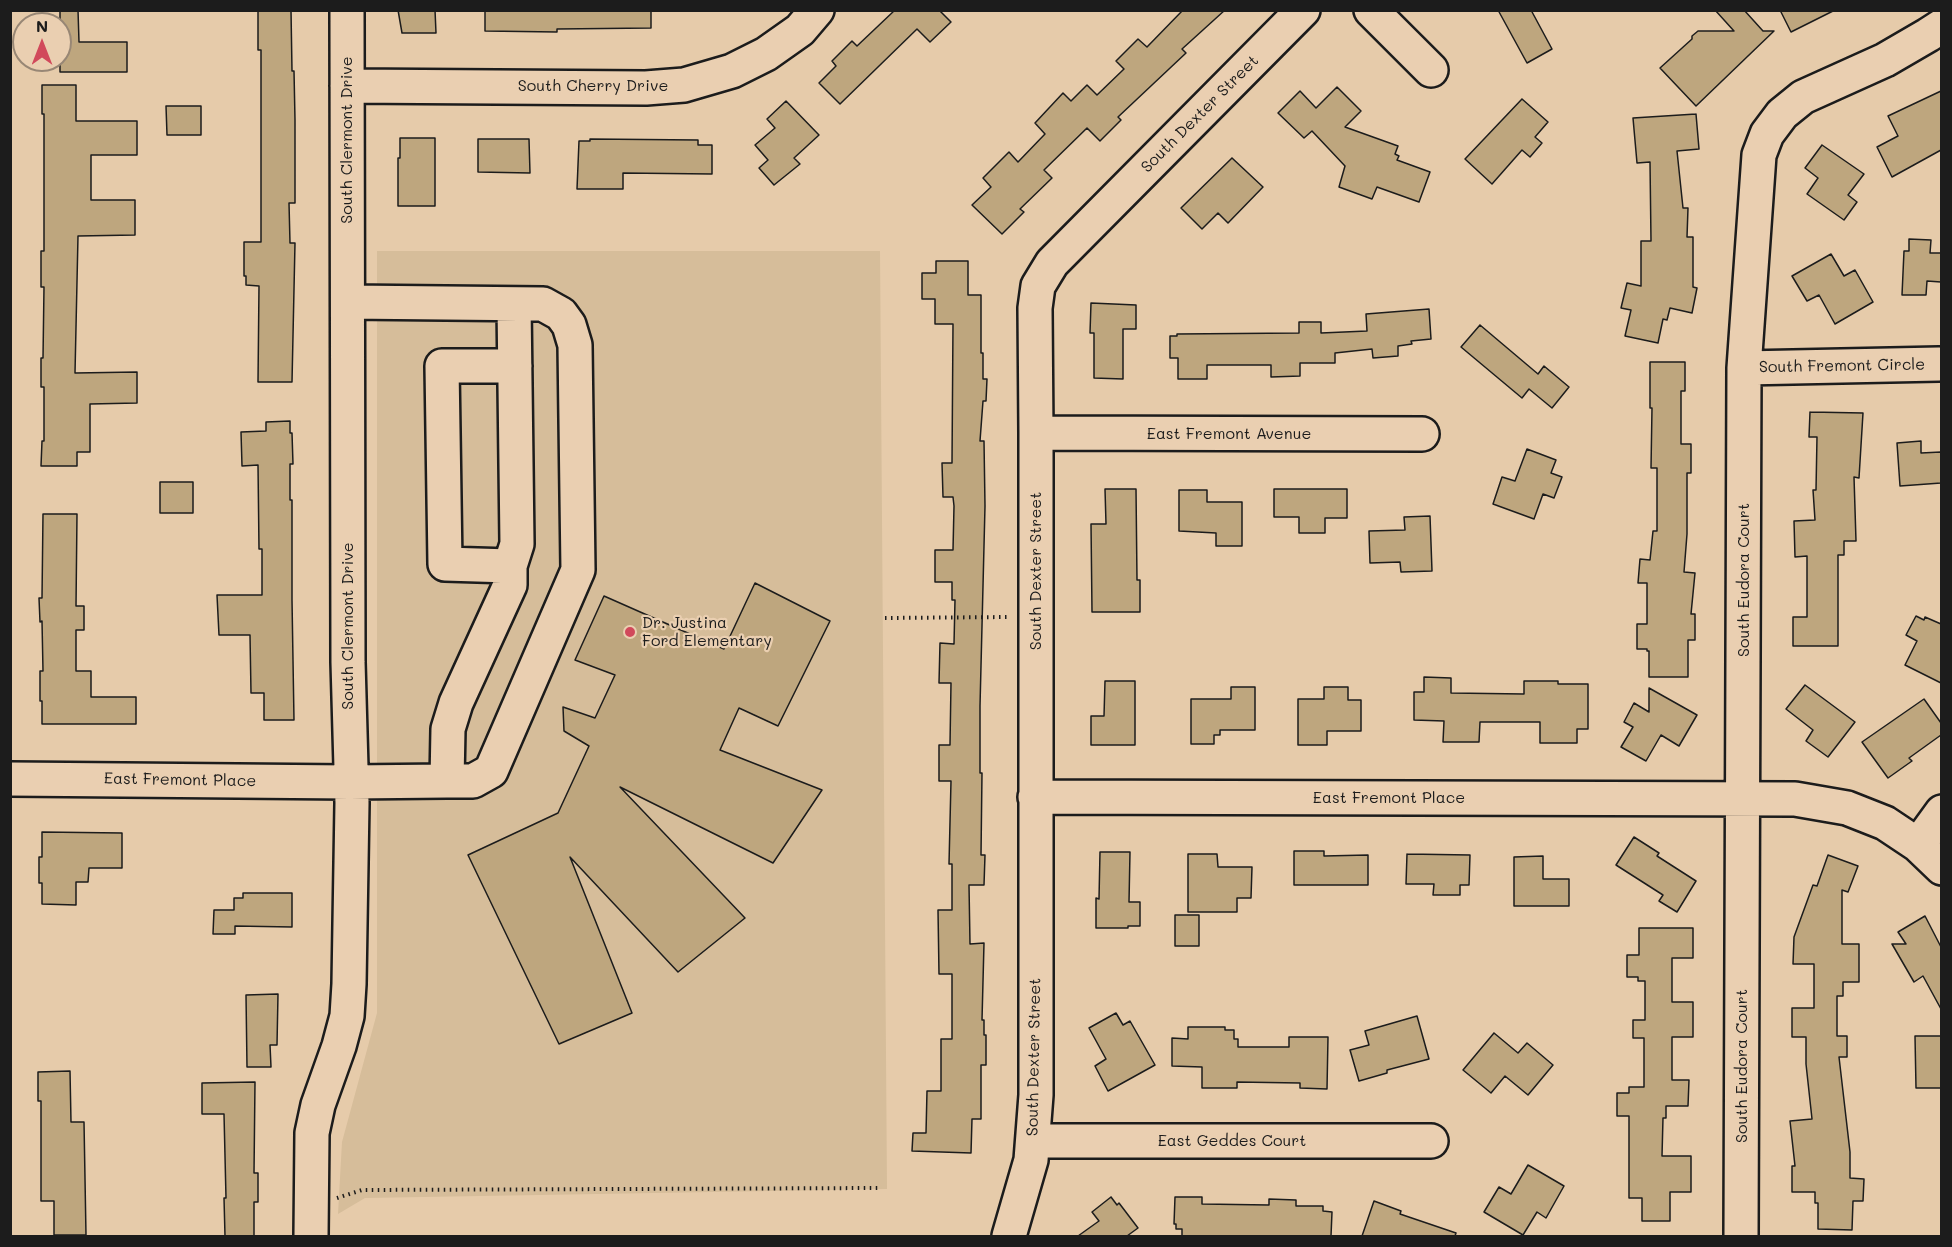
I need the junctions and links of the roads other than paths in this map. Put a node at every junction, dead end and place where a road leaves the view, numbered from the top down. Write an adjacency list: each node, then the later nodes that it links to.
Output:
1 (347, 10): 7 (street, South Clermont Drive)
2 (817, 10): 7 (street, South Cherry Drive)
3 (1303, 10): 13 (street, South Dexter Street)
4 (1371, 10): 6 (street)
5 (1941, 26): 12 (street, South Eudora Court)
6 (1431, 70)
7 (347, 86): 8 (street, South Clermont Drive)
8 (348, 302): 9 (street, East Fremont Place); 18 (street, South Clermont Drive)
9 (514, 303): 11 (street); 17 (street, East Fremont Place)
10 (1939, 364): 12 (street, South Fremont Circle)
11 (515, 366): 15 (street); 15 (street)
12 (1744, 368): 20 (street, South Eudora Court)
13 (1036, 433): 14 (street, East Fremont Avenue); 19 (street, South Dexter Street)
14 (1422, 434)
15 (510, 566): 17 (street)
16 (10, 779): 18 (street, East Fremont Place)
17 (447, 781): 18 (street, East Fremont Place)
18 (350, 782): 26 (street, South Clermont Drive)
19 (1035, 797): 20 (street, East Fremont Place); 24 (street, South Dexter Street)
20 (1743, 799): 22 (street, East Fremont Place); 28 (street, South Eudora Court)
21 (1941, 812): 22 (street)
22 (1918, 845): 23 (street, East Fremont Place)
23 (1941, 868)
24 (1033, 1141): 25 (street, East Geddes Court); 27 (street, South Dexter Street)
25 (1431, 1141)
26 (311, 1236)
27 (1009, 1236)
28 (1741, 1236)

